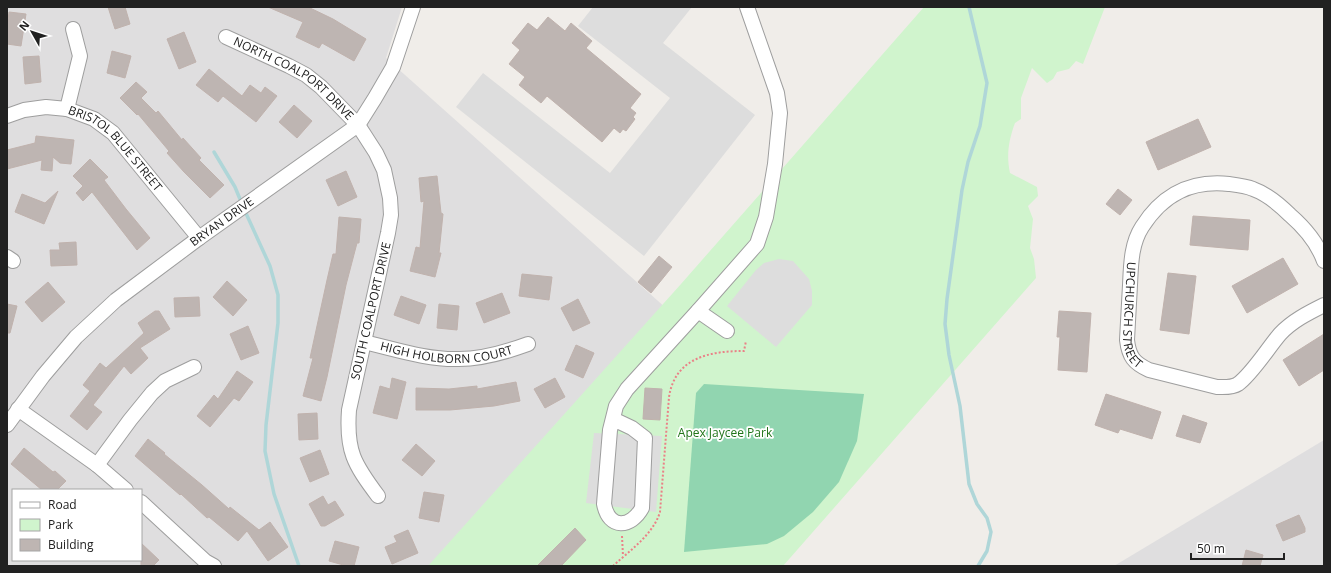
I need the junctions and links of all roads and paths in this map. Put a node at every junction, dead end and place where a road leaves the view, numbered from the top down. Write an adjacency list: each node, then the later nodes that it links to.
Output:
1 (413, 7): 7 (street, BRYAN DRIVE)
2 (747, 7): 11 (street)
3 (73, 29): 5 (street)
4 (226, 37): 7 (street, NORTH COALPORT DRIVE)
5 (67, 109): 6 (street, BRISTOL BLUE STREET); 8 (street, BRISTOL BLUE STREET)
6 (7, 116)
7 (358, 125): 8 (street, BRYAN DRIVE); 14 (street, SOUTH COALPORT DRIVE)
8 (199, 238): 17 (street, BRYAN DRIVE)
9 (1324, 261): 10 (street, UPCHURCH STREET)
10 (1324, 305)
11 (698, 311): 12 (street); 18 (street)
12 (728, 331)
13 (746, 341): 25 (path)
14 (364, 342): 15 (street, HIGH HOLBORN COURT); 22 (street, SOUTH COALPORT DRIVE)
15 (528, 344)
16 (194, 367): 20 (street)
17 (18, 409): 19 (street, BRYAN DRIVE); 20 (street)
18 (613, 419): 18 (street)
19 (7, 425)
20 (97, 465): 21 (street)
21 (125, 489)
22 (378, 496)
23 (142, 503): 26 (street)
24 (621, 531): 25 (path)
25 (623, 556): 27 (path)
26 (214, 566)
27 (613, 566)

